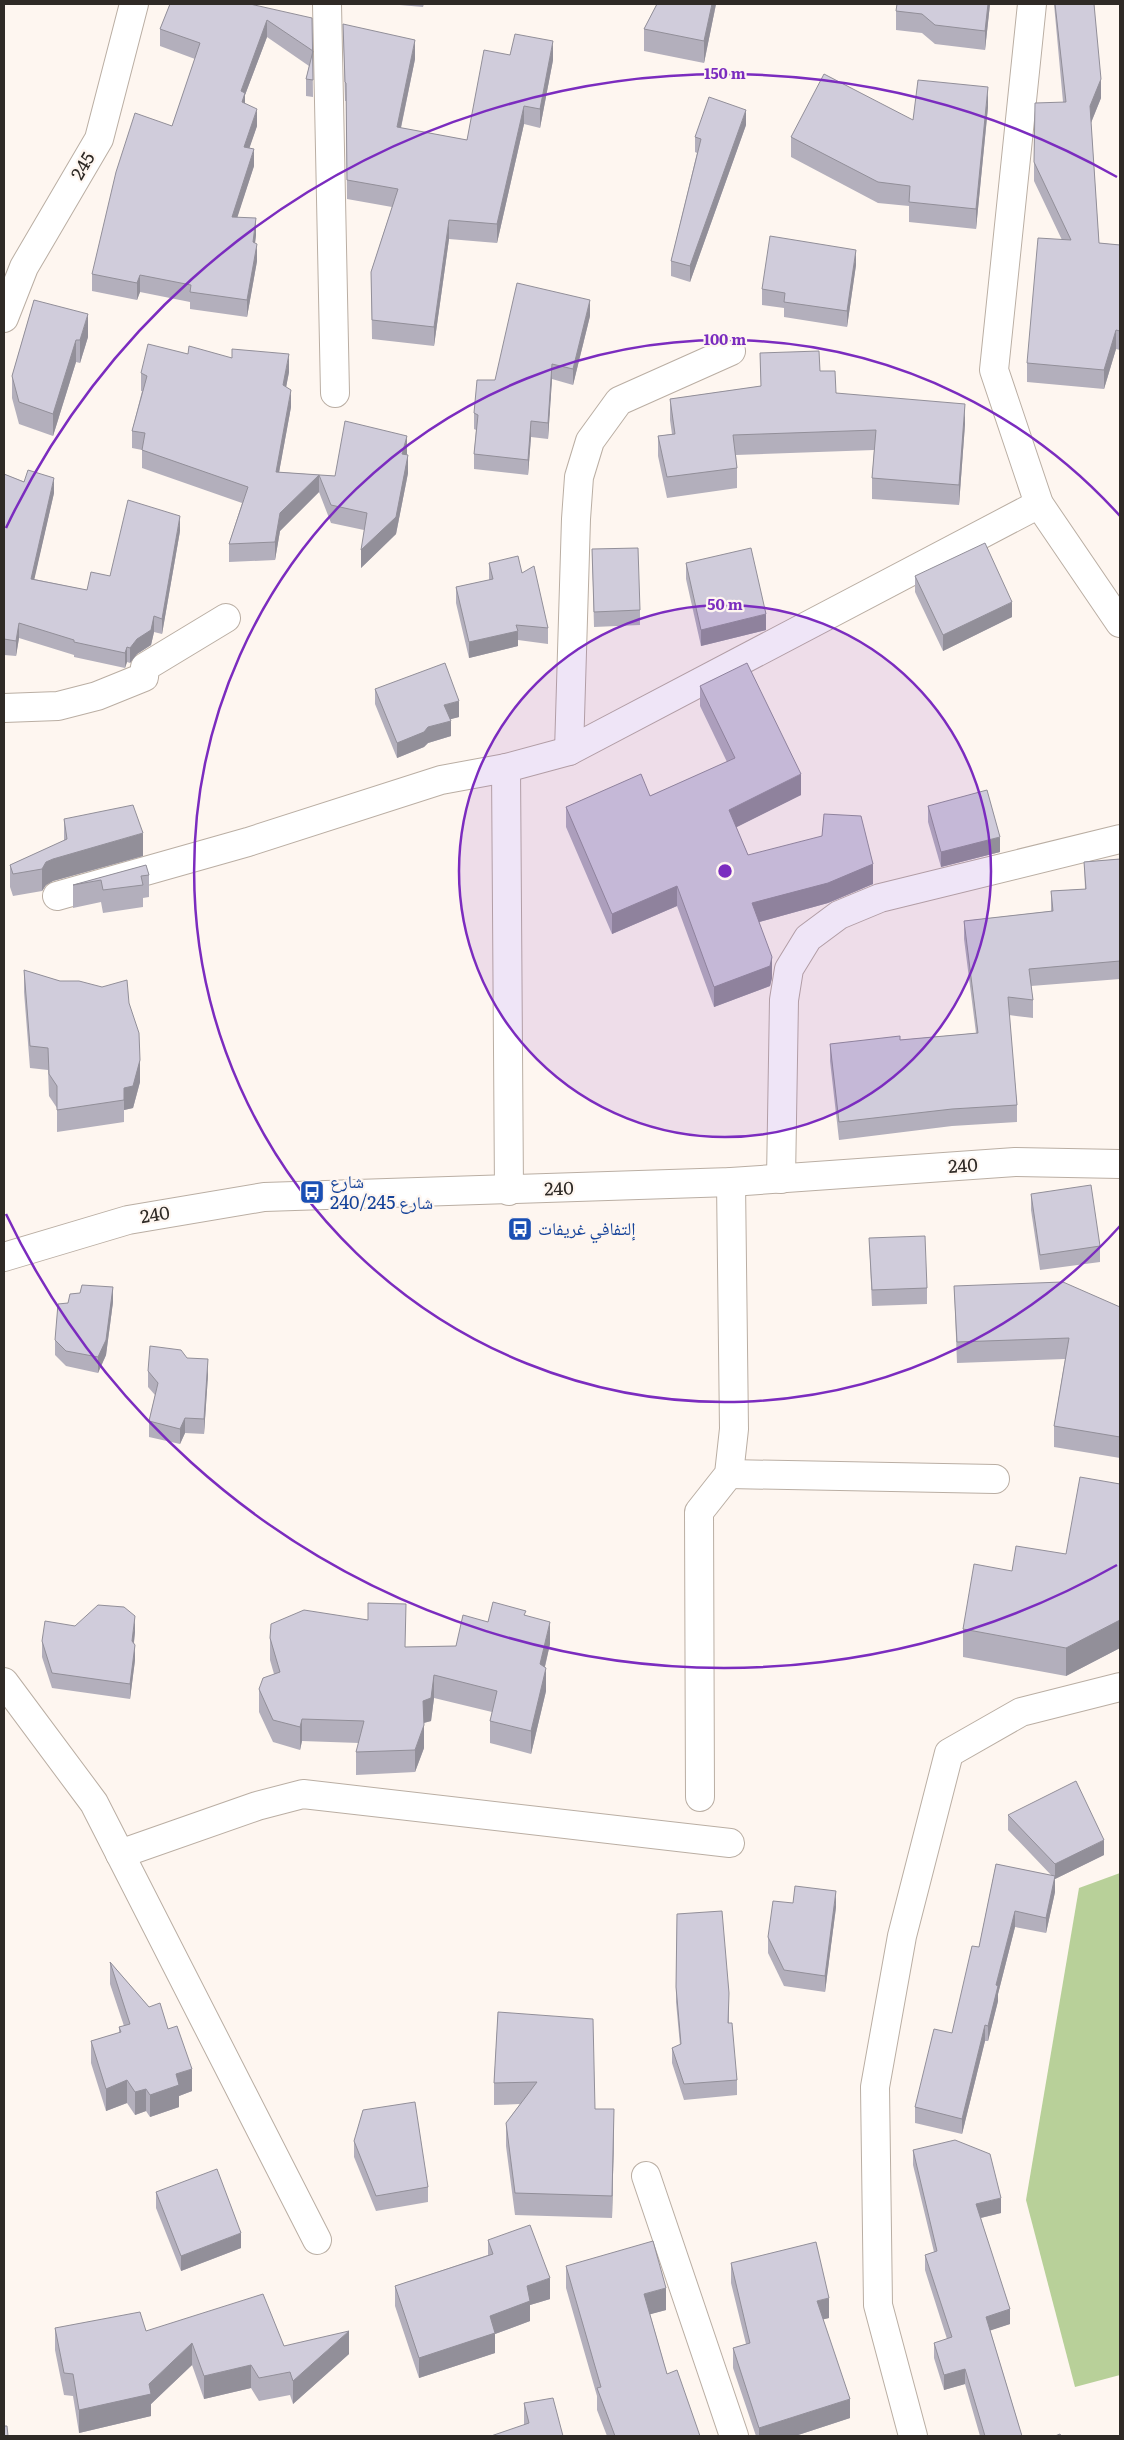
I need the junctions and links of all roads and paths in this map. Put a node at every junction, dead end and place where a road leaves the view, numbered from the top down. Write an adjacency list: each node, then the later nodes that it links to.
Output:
1 (134, 4): 4 (street, 245)
2 (327, 4): 6 (street)
3 (1032, 4): 7 (street)
4 (4, 318)
5 (731, 351): 11 (street)
6 (335, 394)
7 (1039, 504): 9 (street); 11 (street)
8 (226, 618): 10 (street)
9 (1120, 623)
10 (4, 708)
11 (570, 751): 12 (street)
12 (506, 768): 14 (street); 18 (street)
13 (1120, 839): 16 (street)
14 (57, 896)
15 (1120, 1164): 16 (street, 240)
16 (781, 1179): 17 (street, 240)
17 (732, 1182): 18 (street, 240); 20 (street)
18 (509, 1191): 19 (street, 240)
19 (4, 1257)
20 (730, 1474): 21 (street); 24 (street)
21 (995, 1479)
22 (4, 1682): 26 (street)
23 (1120, 1687): 30 (street)
24 (700, 1798)
25 (730, 1843): 26 (street)
26 (120, 1854): 28 (street)
27 (646, 2176): 29 (street)
28 (317, 2240)
29 (734, 2436)
30 (913, 2436)

